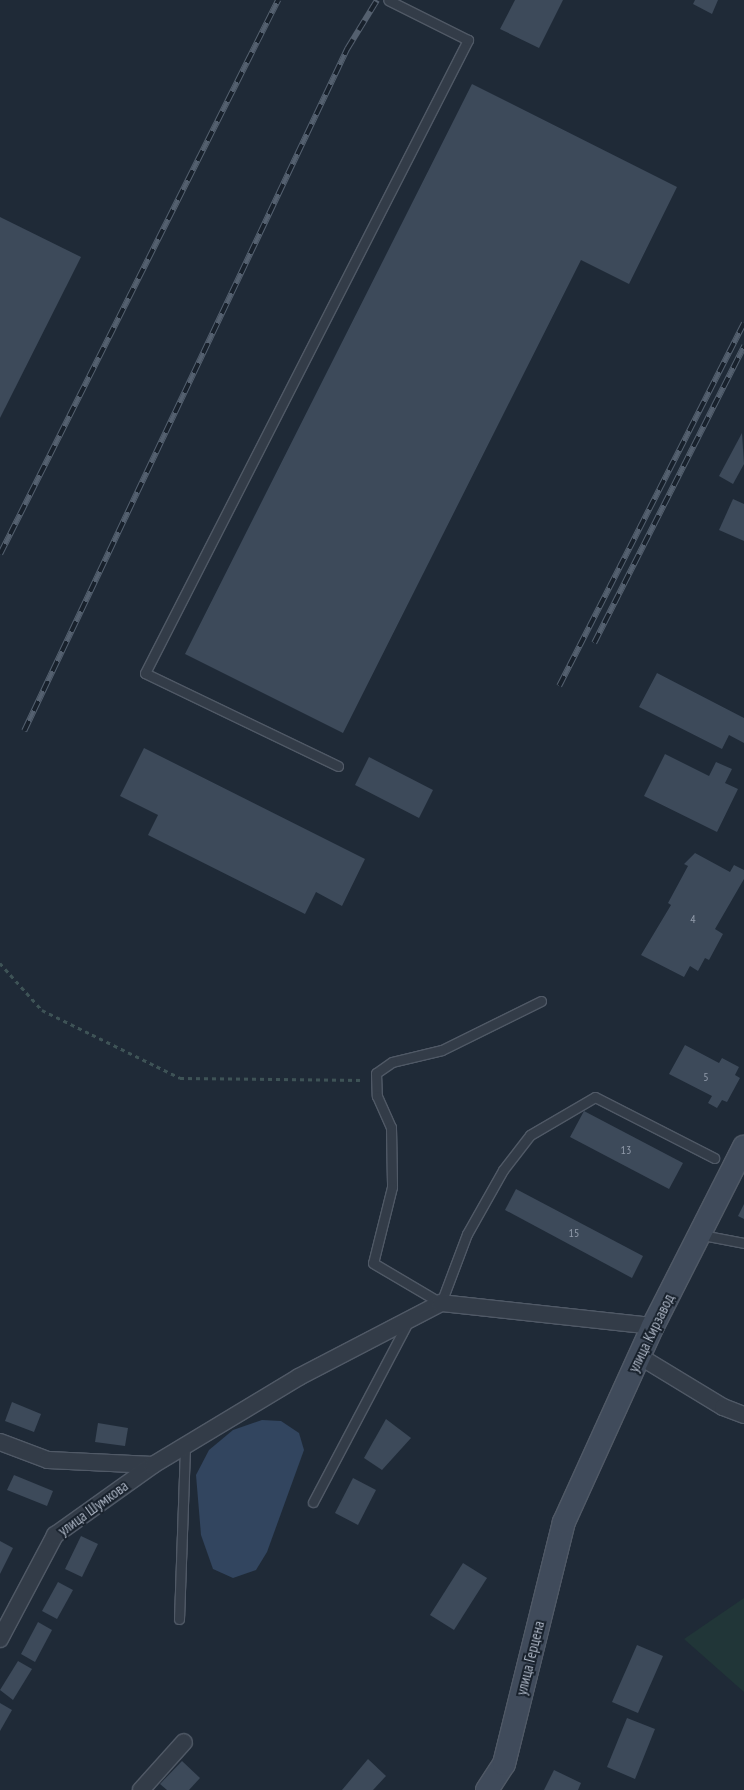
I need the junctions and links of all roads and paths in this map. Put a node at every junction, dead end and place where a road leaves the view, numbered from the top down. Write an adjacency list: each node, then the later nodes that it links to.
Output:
1 (388, 0): 2 (lane)
2 (338, 766)
3 (0, 963): 5 (path)
4 (541, 1002): 5 (lane)
5 (373, 1080): 10 (lane)
6 (744, 1147): 8 (street, улица Кирзавод)
7 (714, 1158): 10 (lane)
8 (702, 1235): 9 (lane); 12 (street, улица Кирзавод)
9 (744, 1243)
10 (441, 1302): 11 (street, улица Шумкова); 12 (street)
11 (409, 1319): 16 (street, улица Шумкова); 18 (lane)
12 (653, 1326): 13 (street, улица Кирзавод)
13 (640, 1356): 14 (street); 19 (street, улица Кирзавод)
14 (744, 1414)
15 (0, 1442): 17 (street)
16 (186, 1445): 17 (street, улица Шумкова); 20 (lane)
17 (153, 1465): 21 (street, улица Шумкова)
18 (313, 1502)
19 (564, 1522): 24 (street, улица Герцена)
20 (179, 1619)
21 (0, 1639)
22 (184, 1742): 23 (street)
23 (141, 1790)
24 (487, 1790)

